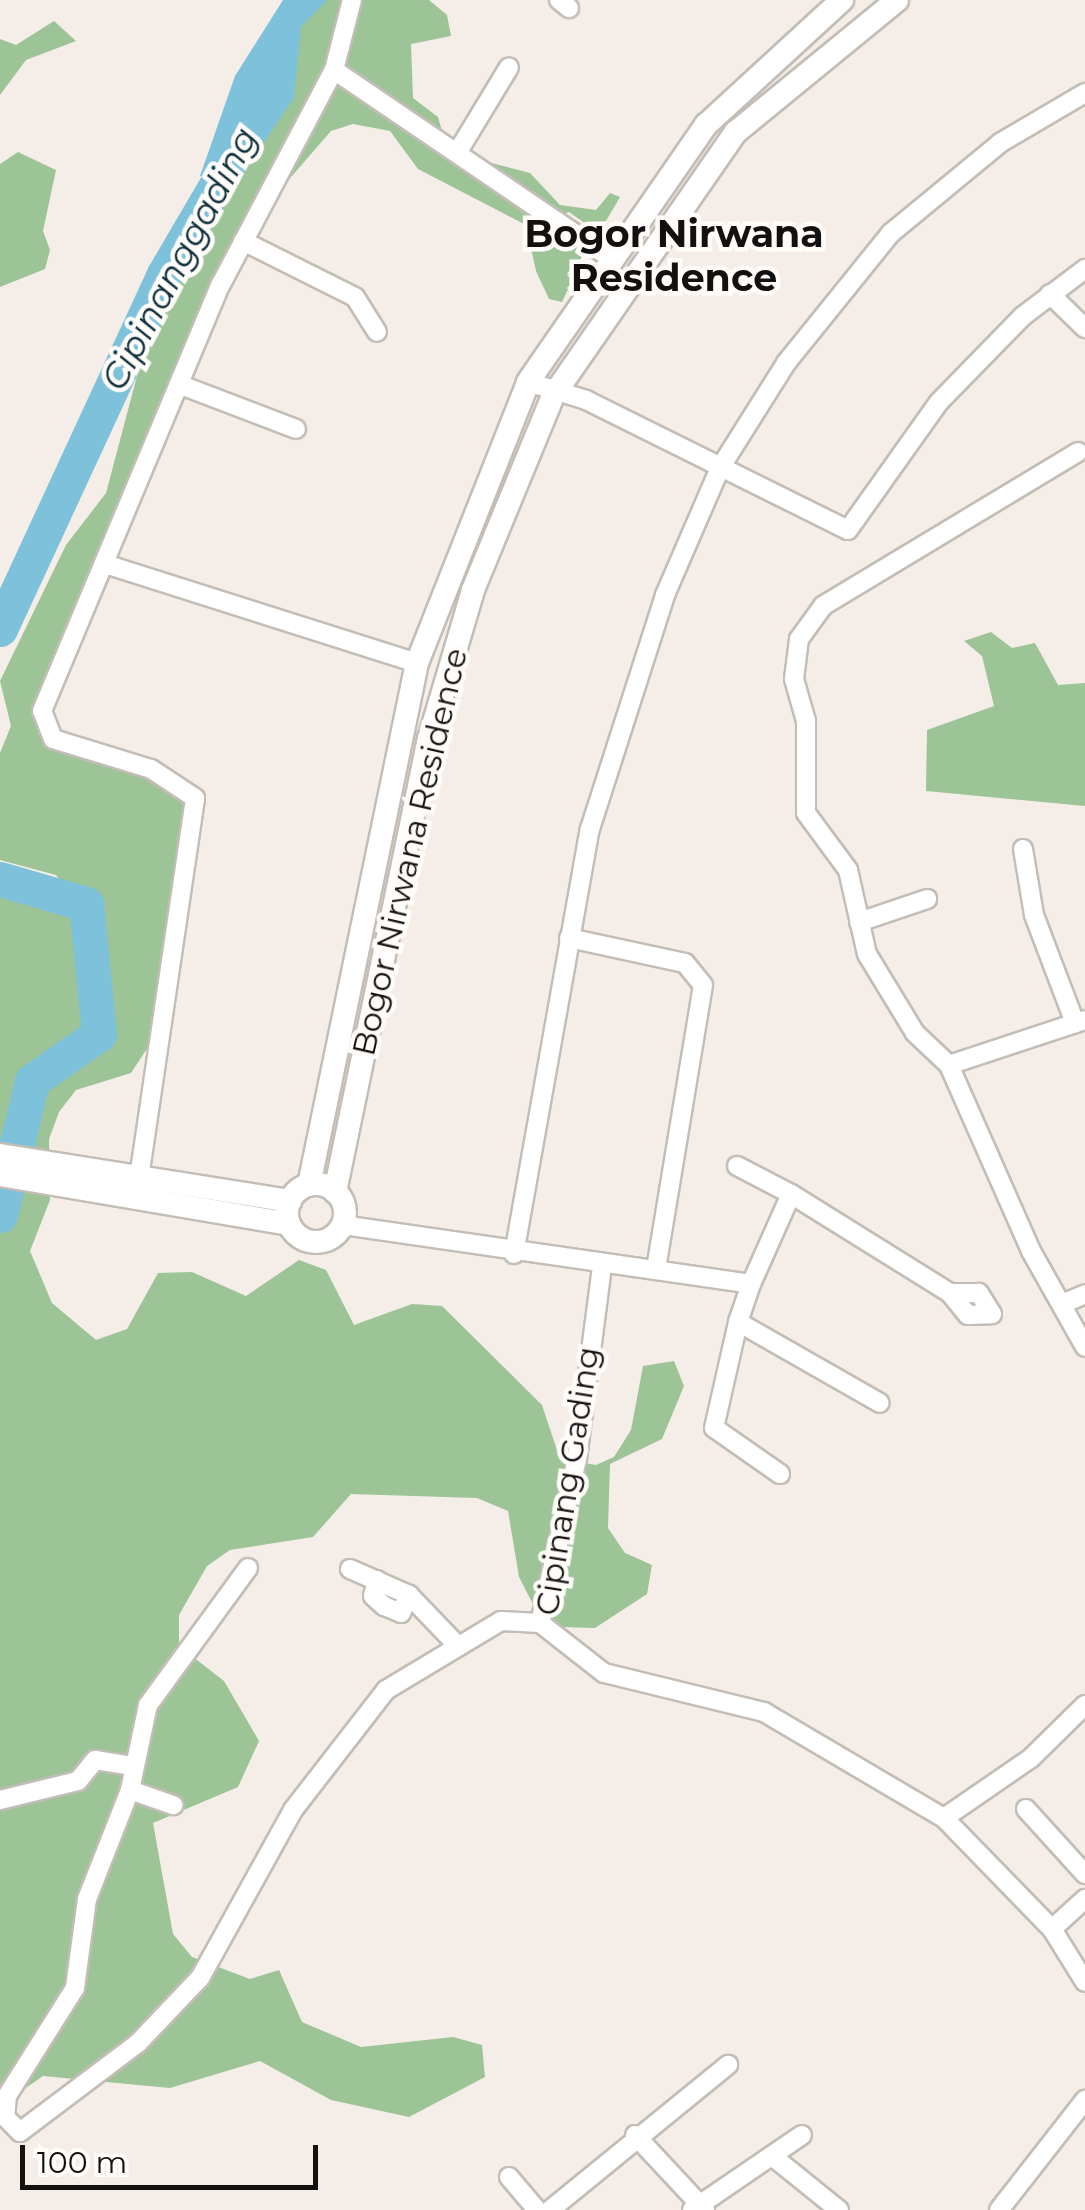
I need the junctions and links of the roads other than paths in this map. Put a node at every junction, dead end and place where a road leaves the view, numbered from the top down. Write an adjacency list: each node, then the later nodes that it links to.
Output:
1 (352, 0): 6 (street)
2 (897, 0): 4 (street, Bogor Nirwana Residence)
3 (840, 1): 4 (street); 10 (street, Bogor Nirwana Residence)
4 (856, 28): 17 (street, Bogor Nirwana Residence)
5 (509, 67): 8 (street)
6 (334, 70): 8 (street); 9 (street)
7 (1085, 93): 20 (street)
8 (456, 153): 10 (street)
9 (242, 241): 14 (street); 16 (street)
10 (608, 256): 15 (street, Bogor Nirwana Residence)
11 (1085, 269): 12 (street)
12 (1050, 294): 13 (street); 20 (street)
13 (1085, 328)
14 (377, 332)
15 (528, 382): 17 (street); 22 (street, Bogor Nirwana Residence)
16 (181, 385): 18 (street); 21 (street)
17 (554, 396): 20 (street); 24 (street, Bogor Nirwana Residence)
18 (296, 429)
19 (1078, 452): 27 (street)
20 (720, 468): 28 (street)
21 (106, 564): 22 (street); 35 (street)
22 (417, 664): 23 (street, Bogor Nirwana Residence)
23 (377, 832): 24 (street); 36 (street, Bogor Nirwana Residence)
24 (406, 841): 37 (street, Bogor Nirwana Residence)
25 (1022, 849): 29 (street)
26 (927, 899): 27 (street)
27 (859, 922): 30 (street)
28 (569, 938): 41 (street); 43 (street)
29 (1080, 1022): 30 (street)
30 (949, 1065): 47 (street)
31 (0, 1156): 33 (street)
32 (737, 1166): 38 (street)
33 (34, 1170): 34 (street); 35 (street); 39 (street)
34 (0, 1175)
35 (139, 1178): 39 (street)
36 (308, 1186): 37 (street); 39 (street)
37 (335, 1192): 40 (street)
38 (792, 1194): 44 (street); 45 (street)
39 (289, 1212): 40 (street)
40 (342, 1225): 41 (street)
41 (514, 1254): 42 (street)
42 (602, 1267): 43 (street); 54 (street, Cipinang Gading)
43 (656, 1270): 44 (street)
44 (752, 1284): 48 (street)
45 (950, 1294)
46 (1085, 1294): 47 (street)
47 (1062, 1304): 49 (street)
48 (738, 1322): 50 (street); 51 (street)
49 (1085, 1346)
50 (880, 1403)
51 (780, 1474)
52 (248, 1568): 57 (street)
53 (350, 1569): 55 (street)
54 (540, 1623): 55 (street); 62 (street, Cipinang Gading)
55 (458, 1646): 58 (street)
56 (1085, 1705): 62 (street)
57 (134, 1766): 58 (street); 59 (street)
58 (130, 1790): 60 (street)
59 (0, 1800)
60 (173, 1804)
61 (1026, 1810): 63 (street)
62 (944, 1818): 65 (street, Cipinang Gading)
63 (1085, 1874)
64 (1085, 1899): 65 (street)
65 (1052, 1930): 66 (street, Cipinang Gading)
66 (1085, 1982)
67 (728, 2065): 69 (street)
68 (1085, 2100): 77 (street)
69 (635, 2135): 73 (street); 75 (street)
70 (802, 2135): 71 (street)
71 (772, 2156): 73 (street); 76 (street)
72 (510, 2177): 74 (street)
73 (699, 2208)
74 (537, 2210)
75 (550, 2210)
76 (839, 2210)
77 (998, 2210)

